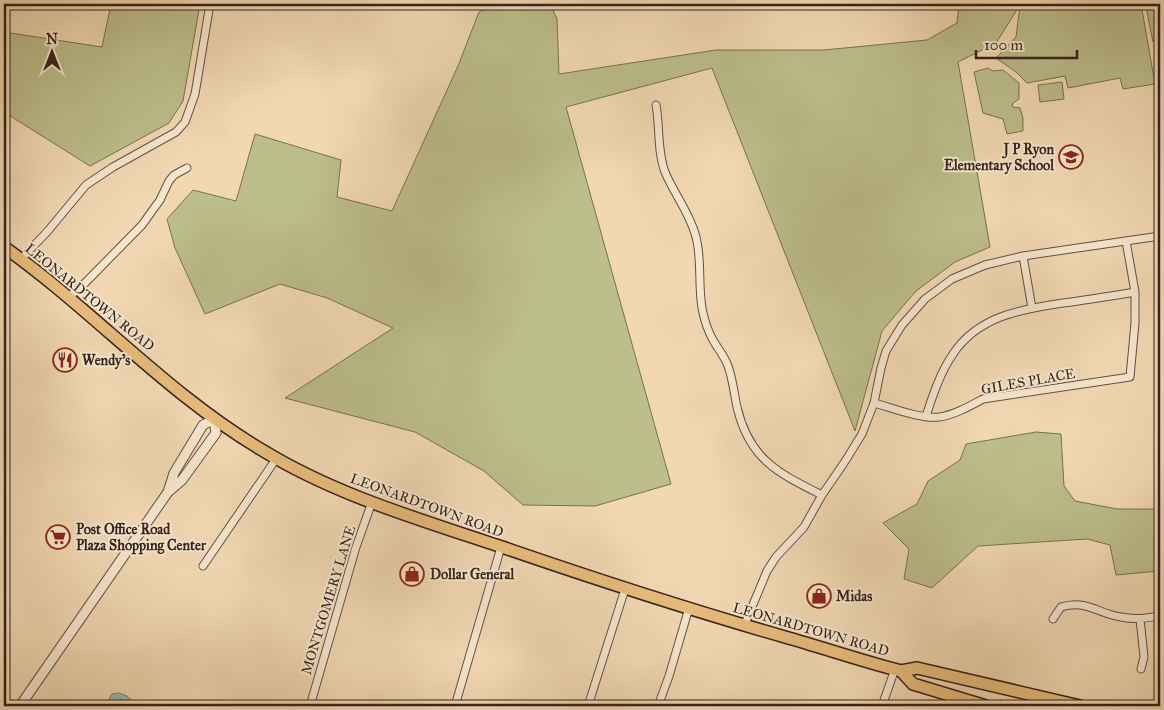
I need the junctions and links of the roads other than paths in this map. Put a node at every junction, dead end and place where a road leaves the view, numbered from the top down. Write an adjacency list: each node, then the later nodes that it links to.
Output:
1 (210, 4): 8 (street)
2 (656, 104): 17 (street)
3 (187, 168): 10 (street)
4 (1160, 236): 5 (street)
5 (1126, 241): 7 (street); 9 (street)
6 (4, 247): 8 (highway, LEONARDTOWN ROAD)
7 (1024, 256): 11 (street); 12 (street)
8 (21, 259): 10 (highway, LEONARDTOWN ROAD)
9 (1135, 292): 11 (street); 13 (street, GILES PLACE)
10 (68, 297): 14 (highway, LEONARDTOWN ROAD)
11 (1032, 308): 13 (street)
12 (874, 403): 13 (street, GILES PLACE); 17 (street)
13 (926, 416)
14 (214, 419): 15 (highway, LEONARDTOWN ROAD); 16 (street); 16 (street)
15 (276, 459): 18 (highway, LEONARDTOWN ROAD); 20 (street)
16 (168, 492): 29 (street)
17 (822, 495): 26 (street)
18 (372, 502): 19 (highway, LEONARDTOWN ROAD); 30 (street, MONTGOMERY LANE)
19 (501, 547): 21 (highway, LEONARDTOWN ROAD); 31 (street)
20 (203, 566)
21 (625, 589): 22 (highway, LEONARDTOWN ROAD); 32 (street)
22 (689, 608): 26 (highway, LEONARDTOWN ROAD); 33 (street)
23 (1160, 616): 25 (street)
24 (1053, 619): 25 (street)
25 (1140, 619): 27 (street)
26 (744, 626): 28 (highway, LEONARDTOWN ROAD)
27 (1141, 669)
28 (898, 670): 34 (street); 35 (highway, LEONARDTOWN ROAD); 36 (highway, LEONARDTOWN ROAD)
29 (20, 706)
30 (310, 706)
31 (455, 706)
32 (588, 706)
33 (658, 706)
34 (882, 706)
35 (986, 706)
36 (1080, 706)

